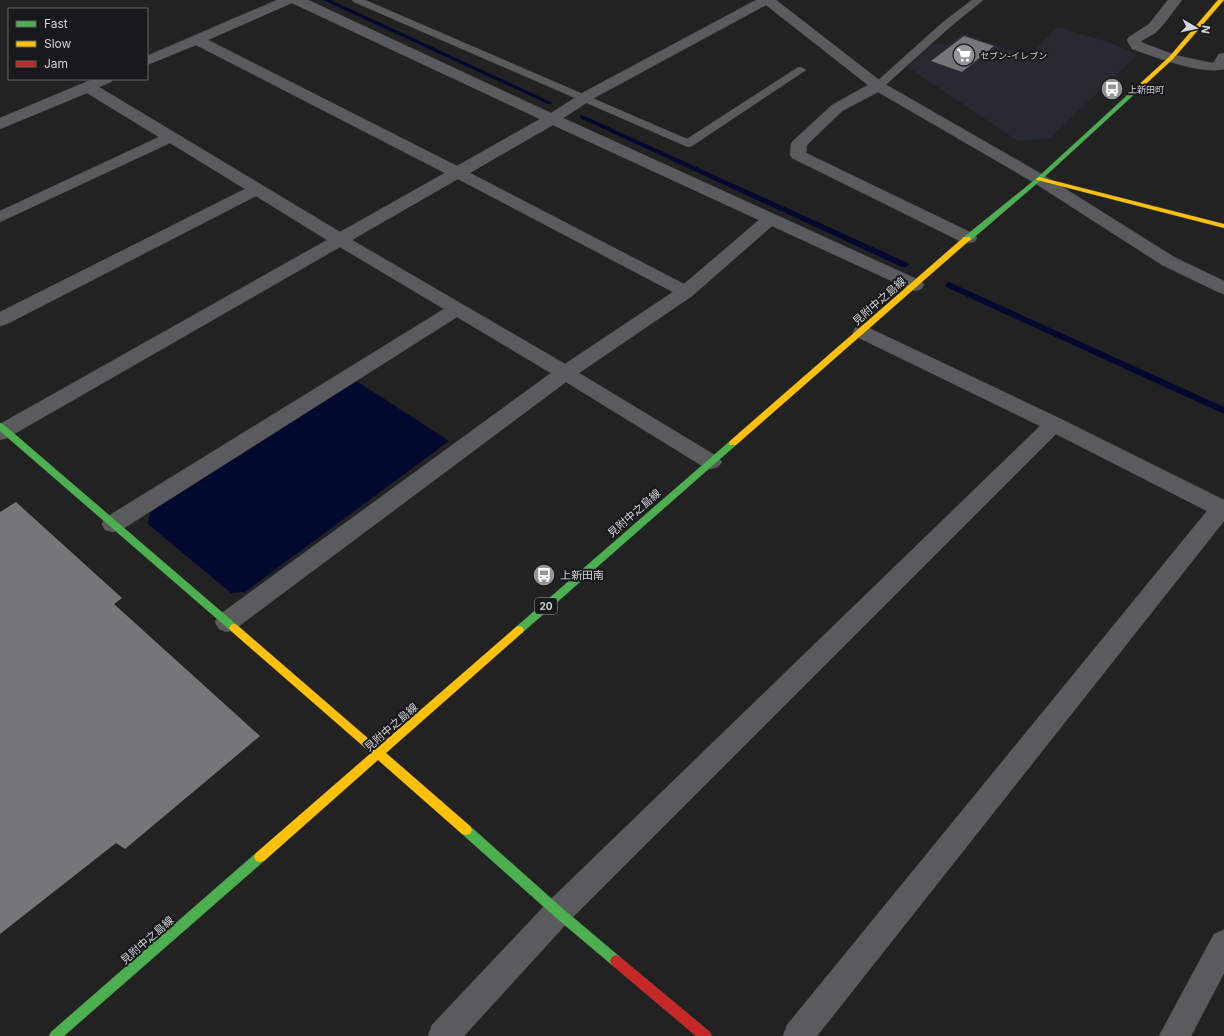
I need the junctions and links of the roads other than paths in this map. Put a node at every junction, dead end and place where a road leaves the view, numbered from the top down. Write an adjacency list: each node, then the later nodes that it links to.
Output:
1 (288, 0): 8 (street)
2 (297, 0): 17 (street)
3 (357, 0): 16 (lane)
4 (767, 0): 14 (street); 16 (street)
5 (978, 0): 14 (lane)
6 (1175, 0): 10 (street)
7 (1221, 0): 10 (main road, 見附中之島線 / 20)
8 (196, 39): 11 (street); 20 (street)
9 (1224, 57): 10 (street)
10 (1171, 58): 21 (main road, 見附中之島線 / 20)
11 (148, 61)
12 (801, 70): 16 (lane)
13 (104, 80): 15 (street)
14 (878, 86): 21 (street); 26 (street)
15 (88, 87): 18 (street); 19 (street)
16 (583, 99): 17 (street)
17 (552, 119): 20 (street); 24 (street)
18 (0, 124)
19 (171, 137): 22 (street); 23 (street)
20 (458, 173): 27 (street); 30 (street)
21 (1039, 179): 25 (main road); 26 (main road, 見附中之島線 / 20); 29 (street)
22 (256, 190): 27 (street); 32 (street)
23 (0, 217)
24 (771, 218): 28 (street); 30 (street)
25 (1224, 226)
26 (968, 238): 28 (main road, 見附中之島線 / 20)
27 (340, 240): 31 (street); 36 (street)
28 (915, 285): 33 (main road, 見附中之島線 / 20)
29 (1224, 288)
30 (686, 292): 34 (street)
31 (456, 310): 34 (street); 39 (street)
32 (0, 320)
33 (862, 332): 35 (street); 37 (main road, 見附中之島線 / 20)
34 (565, 373): 37 (street); 40 (street)
35 (1054, 424): 38 (street); 42 (street)
36 (2, 430): 39 (main road)
37 (711, 462): 41 (main road, 見附中之島線 / 20)
38 (1222, 509): 47 (street)
39 (113, 524): 40 (main road)
40 (227, 622): 41 (main road)
41 (379, 753): 42 (main road); 44 (main road, 見附中之島線 / 20)
42 (558, 912): 45 (street); 46 (main road)
43 (1224, 944): 48 (street)
44 (56, 1036)
45 (443, 1036)
46 (706, 1036)
47 (798, 1036)
48 (1174, 1036)

